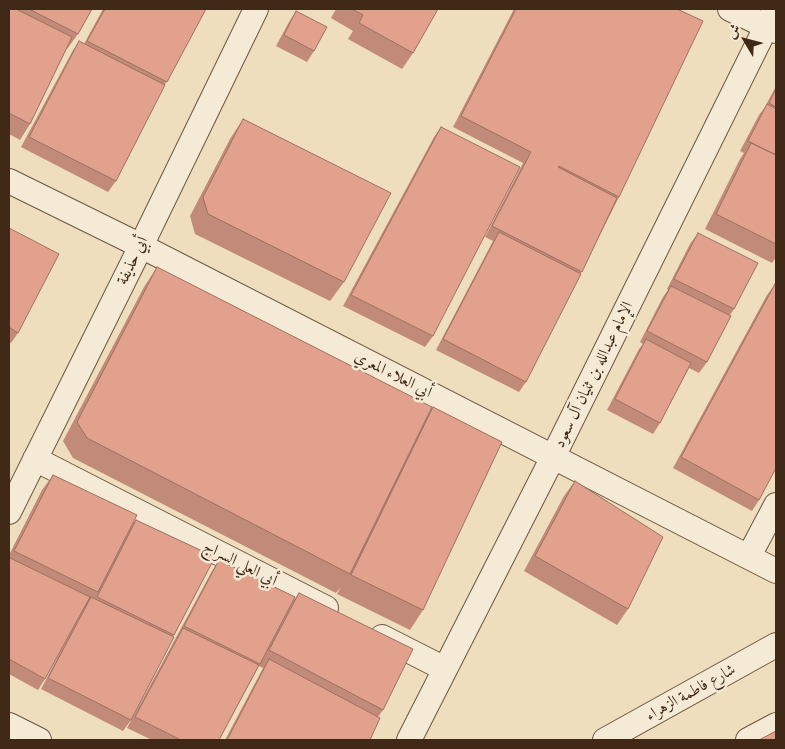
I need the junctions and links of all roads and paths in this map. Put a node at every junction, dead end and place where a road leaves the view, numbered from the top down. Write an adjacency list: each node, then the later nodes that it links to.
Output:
1 (256, 9): 5 (street, أبي حذيفة)
2 (730, 9): 3 (street)
3 (773, 22): 6 (street, الإمام عبدالله بن ثنيان آل سعود)
4 (9, 181): 5 (street, أبي العلاء المعري)
5 (141, 246): 6 (street, أبي العلاء المعري); 7 (street, أبي حذيفة)
6 (553, 457): 10 (street, أبي العلاء المعري); 15 (street, الإمام عبدالله بن ثنيان آل سعود)
7 (35, 459): 9 (street, أبي حذيفة); 12 (street, أبي العلي السراج)
8 (776, 505): 10 (street)
9 (9, 512)
10 (749, 556): 11 (street, أبي العلاء المعري)
11 (776, 571)
12 (341, 615)
13 (367, 629): 15 (street)
14 (776, 645): 20 (street, شارع فاطمة الزهراء)
15 (445, 669): 19 (street, الإمام عبدالله بن ثنيان آل سعود)
16 (9, 725): 18 (street)
17 (776, 725): 21 (street)
18 (39, 740)
19 (409, 740)
20 (605, 740)
21 (748, 740)

